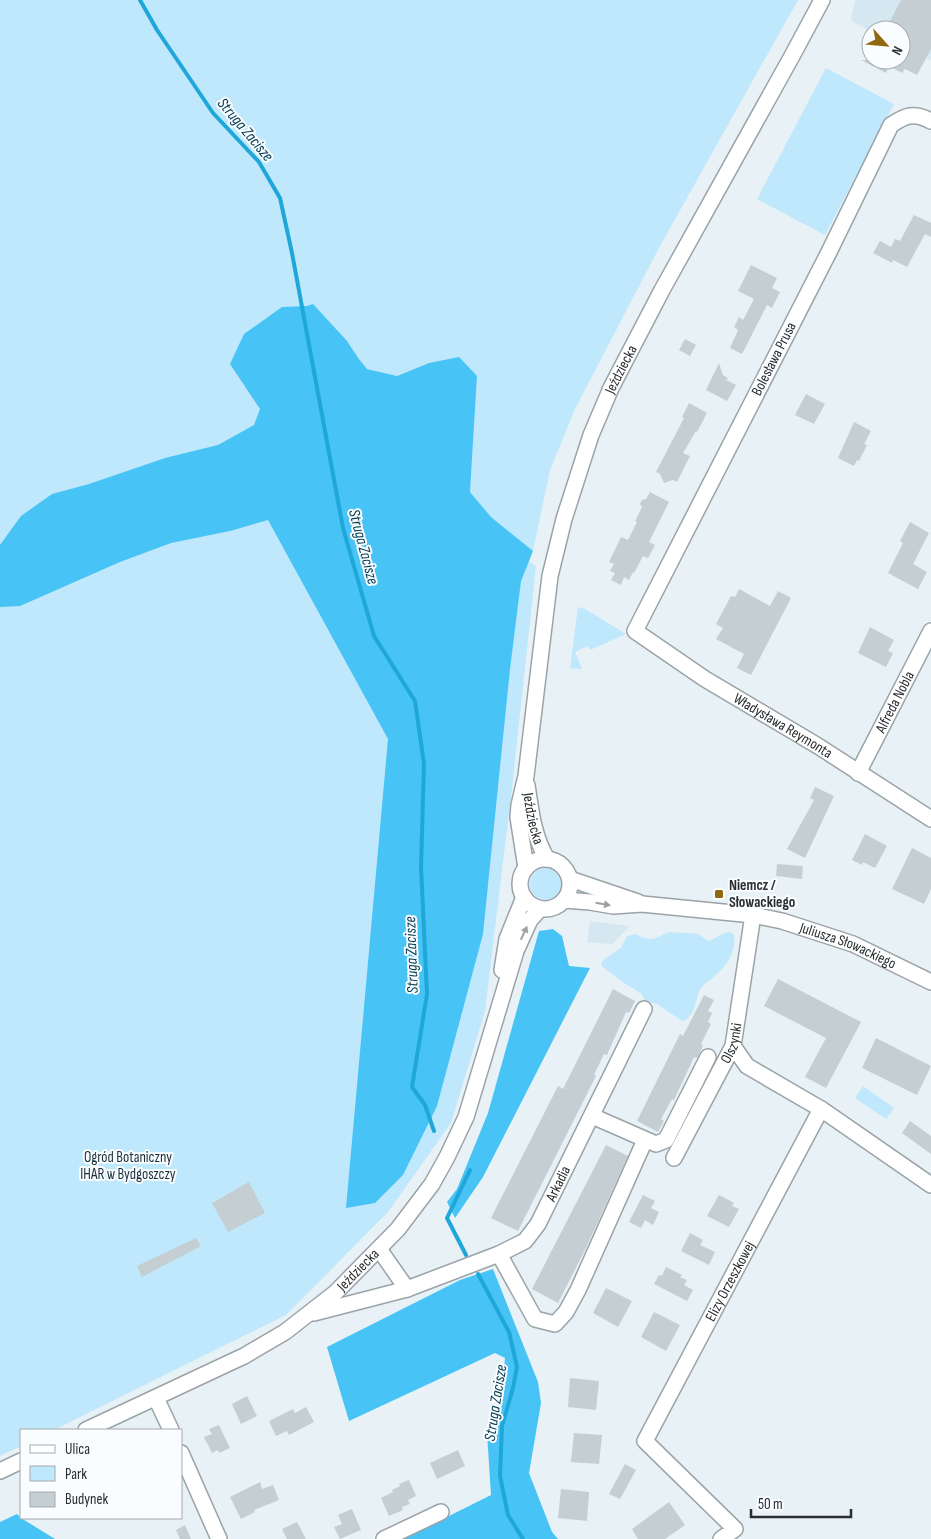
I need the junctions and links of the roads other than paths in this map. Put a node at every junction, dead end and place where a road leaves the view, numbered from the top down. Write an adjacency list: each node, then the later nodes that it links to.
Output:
1 (822, 0): 6 (street, Jeździecka)
2 (931, 121): 4 (street, Bolesława Prusa)
3 (931, 630): 5 (street, Alfreda Nobla)
4 (635, 631): 5 (street, Władysława Reymonta)
5 (858, 773): 7 (street, Władysława Reymonta)
6 (526, 776): 8 (street, Jeździecka); 9 (street, Jeździecka)
7 (931, 819)
8 (547, 859): 9 (street); 10 (street)
9 (526, 868): 11 (street)
10 (570, 879): 12 (street); 13 (street, Juliusza Słowackiego)
11 (524, 897): 14 (street); 17 (street, Jeździecka)
12 (564, 900): 13 (street, Juliusza Słowackiego, one-way to 13); 14 (street)
13 (642, 904): 15 (street, Juliusza Słowackiego)
14 (540, 909): 17 (street, Jeździecka, one-way to 14)
15 (753, 915): 16 (street, Juliusza Słowackiego); 19 (street, Olszynki)
16 (931, 982)
17 (502, 994): 26 (street, Jeździecka)
18 (644, 1009): 22 (street, Arkadia)
19 (733, 1046): 21 (street); 24 (street, Olszynki)
20 (708, 1058): 23 (street)
21 (821, 1109): 25 (street); 39 (street, Elizy Orzeszkowej)
22 (592, 1116): 23 (street); 27 (street, Arkadia)
23 (645, 1140): 27 (street)
24 (674, 1158)
25 (931, 1186)
26 (379, 1249): 28 (street); 29 (street, Jeździecka)
27 (499, 1254): 28 (street, Arkadia)
28 (407, 1289): 29 (street, Arkadia)
29 (308, 1315): 30 (street, Jeździecka)
30 (156, 1398): 31 (street, Jeździecka); 32 (street)
31 (88, 1429)
32 (171, 1429)
33 (182, 1455): 37 (street)
34 (20, 1461): 35 (street)
35 (0, 1471)
36 (441, 1512): 38 (street)
37 (220, 1539)
38 (384, 1539)
39 (721, 1539)

